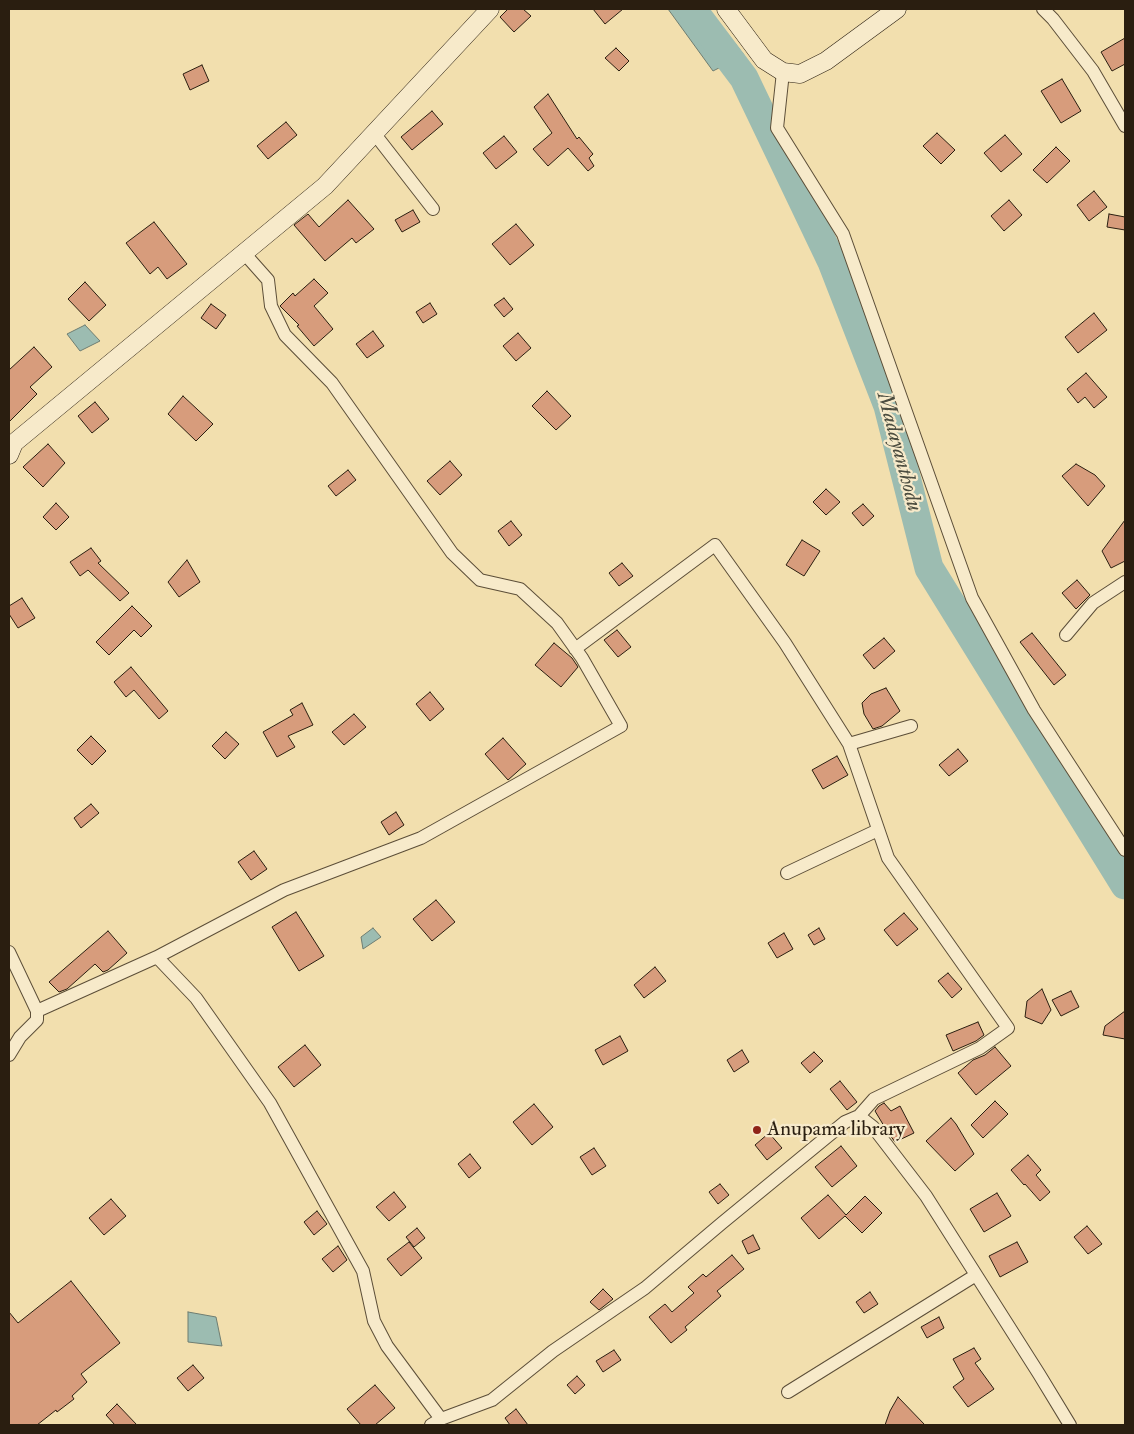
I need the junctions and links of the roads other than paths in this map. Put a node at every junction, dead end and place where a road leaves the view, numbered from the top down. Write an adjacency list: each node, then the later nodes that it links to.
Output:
1 (490, 9): 7 (main road)
2 (726, 9): 5 (main road)
3 (897, 9): 5 (main road)
4 (1043, 9): 6 (street)
5 (783, 72): 17 (street)
6 (1125, 126)
7 (374, 133): 8 (street); 9 (main road)
8 (432, 209)
9 (244, 253): 10 (main road); 13 (street)
10 (10, 445)
11 (1125, 582): 12 (street)
12 (1066, 635)
13 (575, 649): 15 (street); 20 (street)
14 (910, 726): 15 (street)
15 (849, 744): 16 (street)
16 (878, 830): 18 (street); 23 (street)
17 (1125, 850)
18 (787, 873)
19 (9, 952): 21 (street)
20 (157, 957): 21 (street); 26 (street)
21 (37, 1011): 22 (street)
22 (9, 1055)
23 (859, 1116): 24 (street); 26 (street)
24 (976, 1275): 25 (street); 27 (street)
25 (788, 1392)
26 (436, 1422)
27 (1070, 1425)

